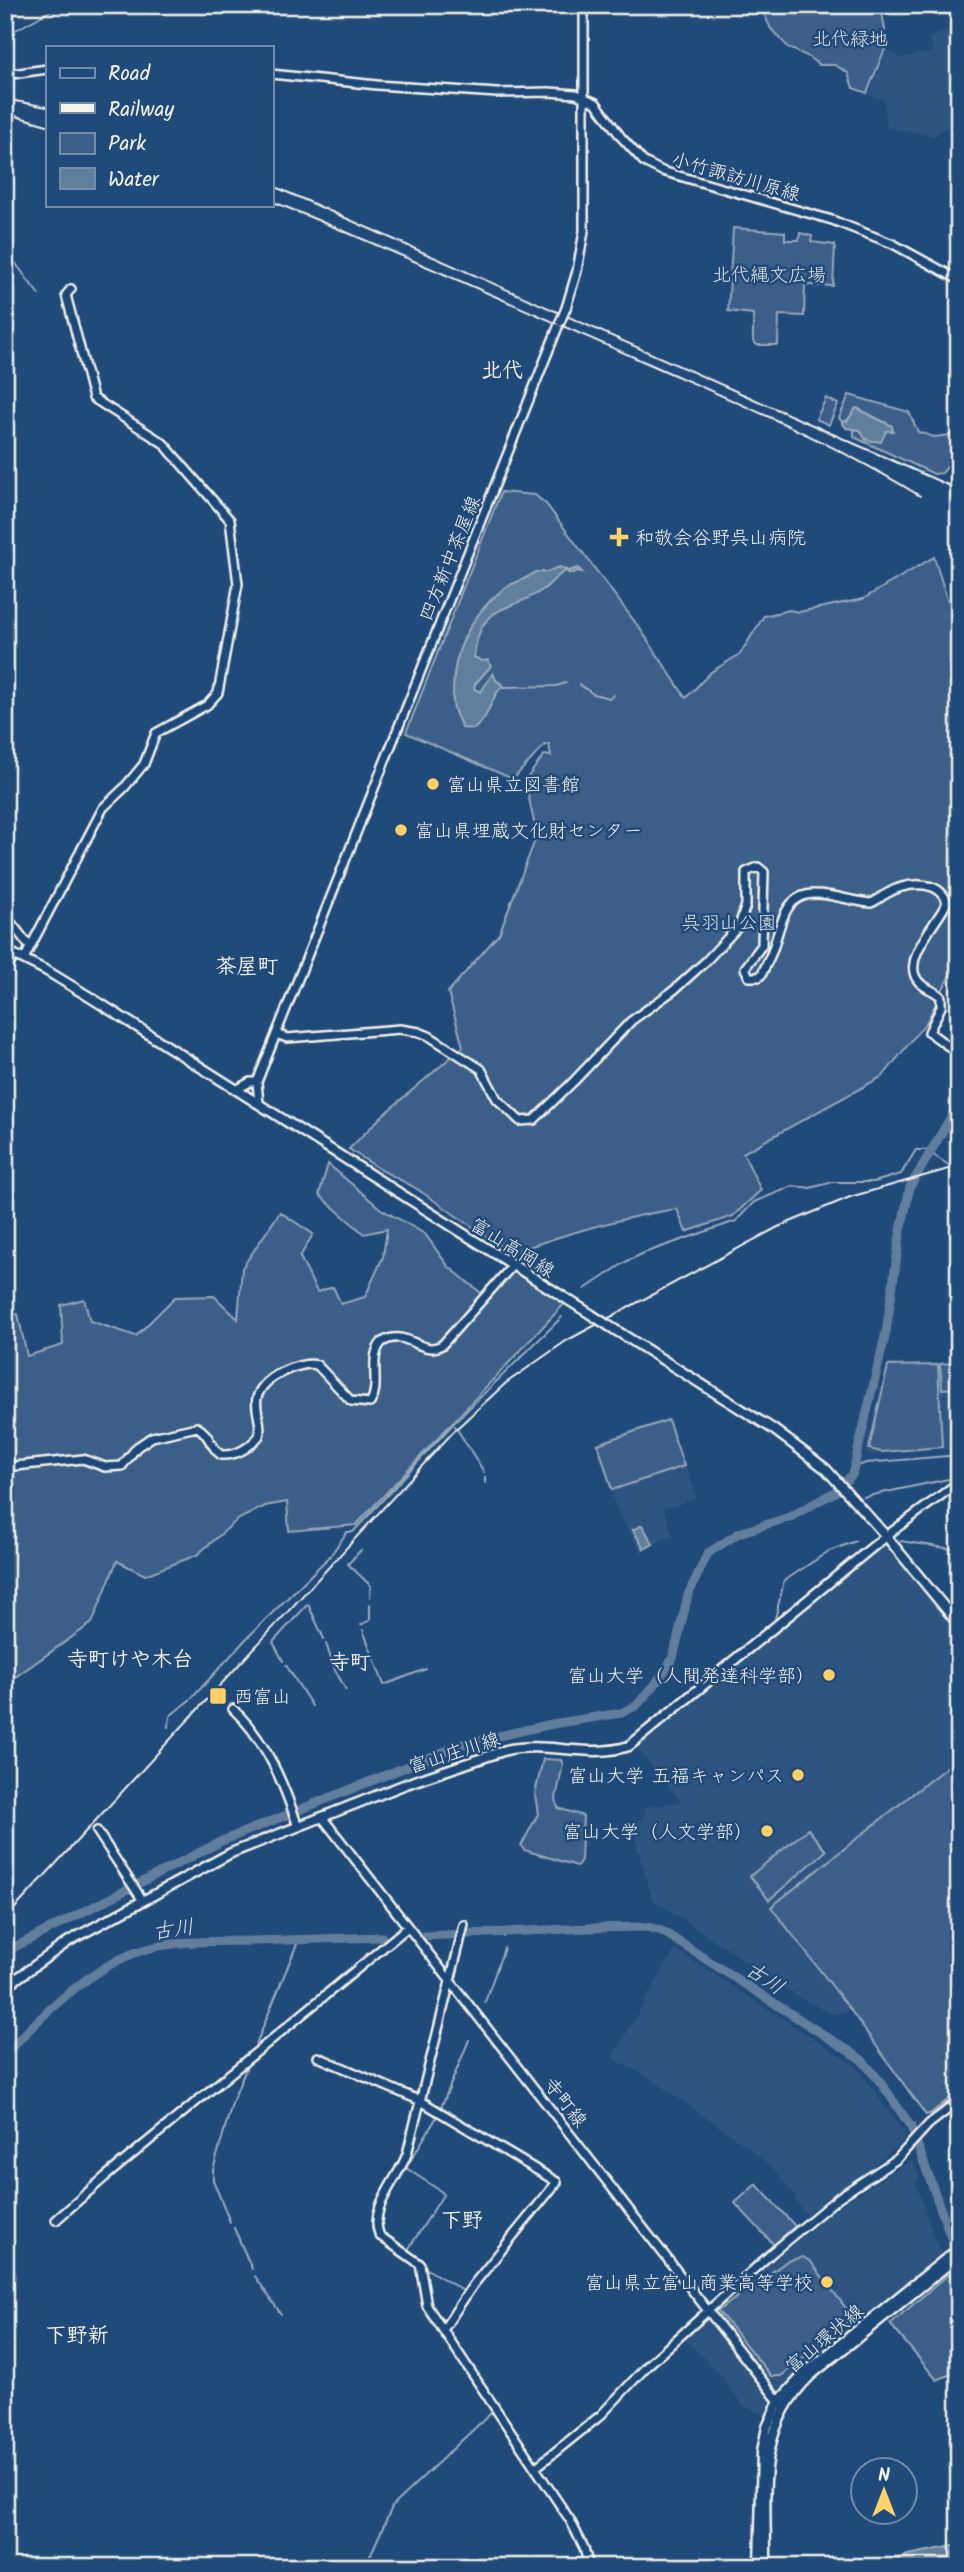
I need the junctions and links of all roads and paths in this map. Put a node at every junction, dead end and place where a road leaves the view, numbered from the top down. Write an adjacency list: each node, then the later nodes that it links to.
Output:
1 (584, 5): 5 (street, 四方新中茶屋線)
2 (46, 69): 4 (street)
3 (273, 74): 5 (street)
4 (5, 75)
5 (584, 98): 6 (street, 小竹諏訪川原線); 14 (street, 四方新中茶屋線, bridge)
6 (959, 279)
7 (71, 289): 9 (street)
8 (5, 915): 9 (street)
9 (30, 947): 12 (street)
10 (5, 950): 11 (main road, 富山高岡線)
11 (14, 955): 12 (main road, 富山高岡線); 13 (main road)
12 (24, 959): 17 (main road, 富山高岡線)
13 (5, 972)
14 (276, 1034): 15 (street); 16 (street, 四方新中茶屋線)
15 (959, 1054)
16 (257, 1082): 17 (street); 18 (street, 四方新中茶屋線)
17 (236, 1090): 18 (main road, 富山高岡線)
18 (259, 1104): 19 (main road, 富山高岡線)
19 (513, 1265): 20 (street); 22 (main road, 富山高岡線, bridge)
20 (5, 1467)
21 (957, 1483): 22 (street)
22 (886, 1536): 23 (main road, 富山高岡線); 25 (main road, 富山庄川線)
23 (959, 1625)
24 (233, 1709): 26 (street)
25 (322, 1817): 26 (main road, 富山庄川線); 30 (street, 寺町線)
26 (298, 1826): 28 (main road, 富山庄川線)
27 (97, 1831): 28 (street)
28 (140, 1897): 32 (main road, 富山庄川線)
29 (464, 1926): 31 (street)
30 (408, 1927): 31 (street, 寺町線); 36 (street)
31 (450, 1980): 34 (street); 40 (street, 寺町線)
32 (5, 1987)
33 (318, 2057): 34 (street)
34 (421, 2101): 41 (street); 41 (street)
35 (959, 2101): 40 (street)
36 (56, 2220)
37 (959, 2248): 39 (main road, 富山環状線)
38 (959, 2256): 39 (main road, 富山環状線)
39 (949, 2260): 42 (main road, 富山環状線)
40 (709, 2309): 42 (street, 寺町線); 43 (street)
41 (443, 2330): 43 (street)
42 (782, 2404): 44 (main road, 富山環状線)
43 (536, 2468): 45 (street)
44 (764, 2474): 46 (main road, 富山環状線); 47 (main road, 富山環状線)
45 (589, 2567)
46 (759, 2567)
47 (766, 2567)

